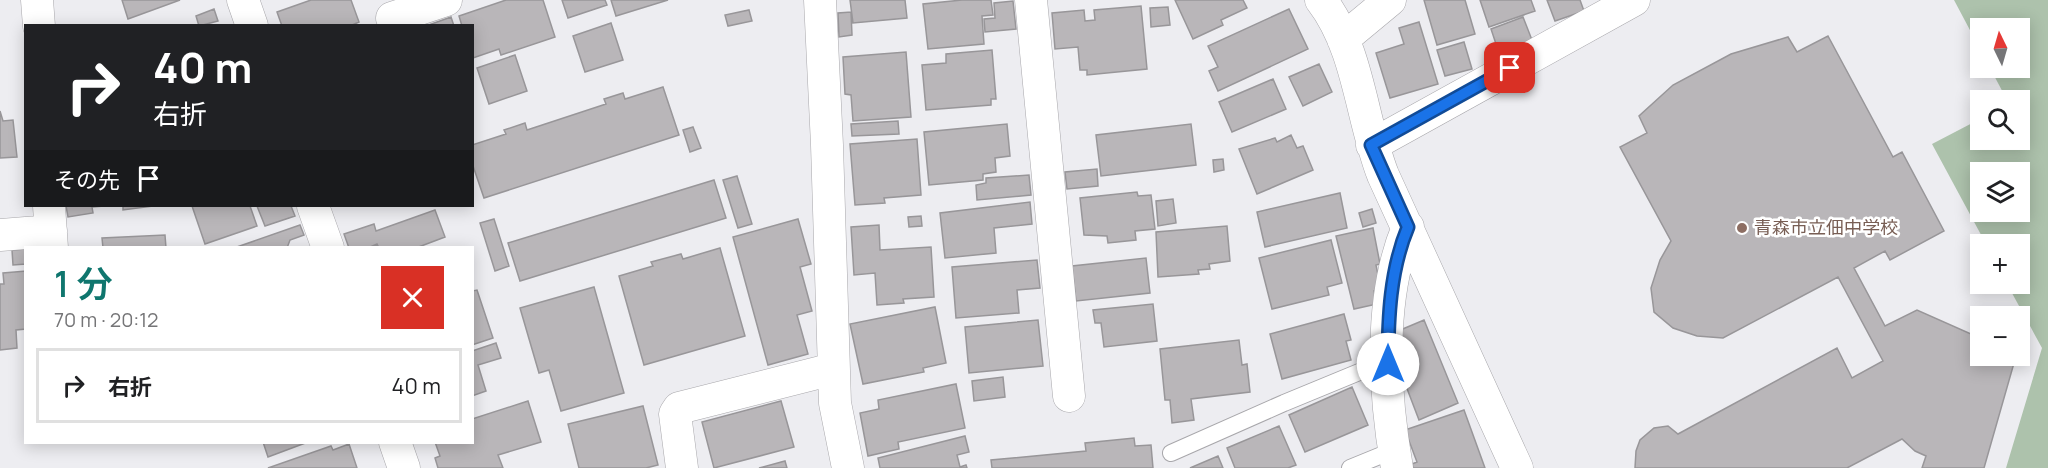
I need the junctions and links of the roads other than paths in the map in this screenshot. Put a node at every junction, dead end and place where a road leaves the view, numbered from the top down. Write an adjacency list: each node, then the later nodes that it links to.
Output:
1 (37, 0): 10 (street)
2 (243, 0): 11 (street)
3 (446, 0): 9 (street)
4 (820, 0): 20 (street)
5 (1031, 0): 21 (street)
6 (1390, 0): 12 (street)
7 (1634, 0): 13 (street)
8 (1330, 3): 12 (street)
9 (392, 18)
10 (39, 24)
11 (251, 24)
12 (1343, 39): 13 (street)
13 (1371, 145): 15 (street)
14 (313, 207): 18 (street)
15 (1408, 227): 19 (street); 29 (street)
16 (51, 228): 17 (street)
17 (0, 235)
18 (327, 246)
19 (1388, 364): 23 (lane); 24 (street)
20 (833, 369): 26 (street); 27 (street)
21 (1069, 396)
22 (397, 444): 25 (street)
23 (1171, 453)
24 (1396, 459): 28 (lane)
25 (405, 468)
26 (682, 468)
27 (848, 468)
28 (1350, 468)
29 (1517, 468)

